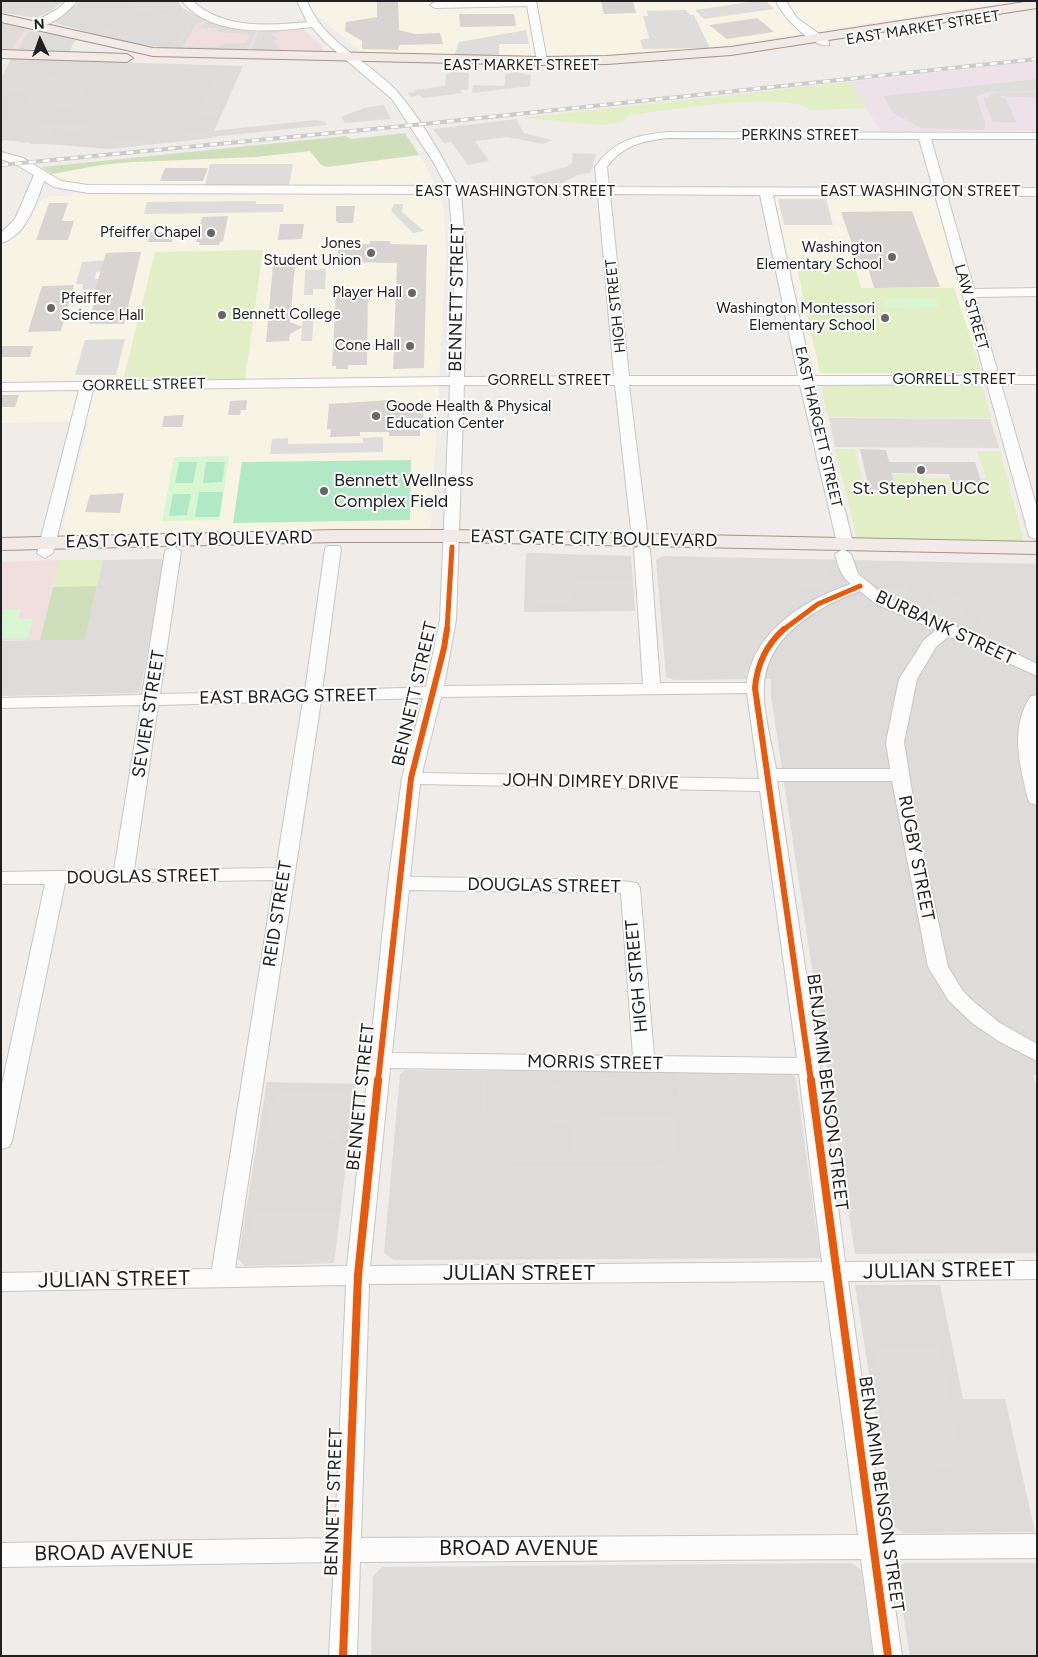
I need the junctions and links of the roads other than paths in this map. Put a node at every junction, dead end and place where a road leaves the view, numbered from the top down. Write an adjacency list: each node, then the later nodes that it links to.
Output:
1 (72, 1): 11 (street)
2 (187, 1): 12 (street)
3 (302, 1): 12 (street)
4 (781, 1): 14 (street)
5 (531, 2): 7 (street); 21 (street)
6 (1037, 4): 9 (main road, EAST MARKET STREET)
7 (435, 5)
8 (1037, 10): 13 (main road, EAST MARKET STREET)
9 (980, 13): 13 (main road); 14 (main road, EAST MARKET STREET)
10 (1, 18): 11 (main road, EAST MARKET STREET)
11 (38, 24): 15 (main road, EAST MARKET STREET)
12 (314, 24): 20 (street)
13 (935, 27): 14 (main road, EAST MARKET STREET)
14 (822, 41): 20 (main road, EAST MARKET STREET); 21 (main road, EAST MARKET STREET)
15 (102, 42): 16 (main road, EAST MARKET STREET); 18 (main road)
16 (172, 53): 19 (main road); 20 (main road, EAST MARKET STREET)
17 (1, 54): 18 (main road, EAST MARKET STREET)
18 (81, 56): 19 (main road, EAST MARKET STREET)
19 (150, 58): 20 (main road, EAST MARKET STREET)
20 (354, 61): 21 (main road, EAST MARKET STREET); 27 (street)
21 (542, 61)
22 (924, 136): 23 (street, PERKINS STREET); 28 (street, PERKINS STREET); 29 (street, LAW STREET)
23 (1037, 136)
24 (1, 155): 25 (street, EAST WASHINGTON STREET)
25 (40, 174): 26 (street, EAST WASHINGTON STREET); 32 (street)
26 (72, 188): 27 (street, EAST WASHINGTON STREET); 32 (street)
27 (456, 192): 28 (street, EAST WASHINGTON STREET); 40 (street, BENNETT STREET)
28 (605, 192): 31 (street, EAST WASHINGTON STREET); 39 (street, HIGH STREET)
29 (940, 192): 30 (street, EAST WASHINGTON STREET); 31 (street, EAST WASHINGTON STREET); 34 (street, LAW STREET)
30 (1037, 192)
31 (766, 193): 36 (street, EAST HARGETT STREET)
32 (31, 199): 33 (street)
33 (1, 239)
34 (967, 292): 35 (street); 37 (street, LAW STREET)
35 (1037, 292)
36 (806, 380): 37 (street, GORRELL STREET); 39 (street, GORRELL STREET); 48 (street, EAST HARGETT STREET)
37 (992, 380): 38 (street, GORRELL STREET); 43 (street, LAW STREET)
38 (1037, 380)
39 (623, 381): 40 (street, GORRELL STREET); 46 (street, HIGH STREET)
40 (455, 382): 41 (street, GORRELL STREET); 44 (street, BENNETT STREET)
41 (87, 386): 42 (street, GORRELL STREET); 47 (street)
42 (1, 387)
43 (1037, 536)
44 (452, 541): 46 (main road, EAST GATE CITY BOULEVARD); 47 (main road, EAST GATE CITY BOULEVARD); 50 (main road, EAST GATE CITY BOULEVARD); 59 (street, BENNETT STREET)
45 (1, 544): 47 (main road, EAST GATE CITY BOULEVARD)
46 (641, 544): 48 (main road, EAST GATE CITY BOULEVARD); 58 (street, HIGH STREET)
47 (46, 548): 51 (main road, EAST GATE CITY BOULEVARD); 52 (main road, EAST GATE CITY BOULEVARD)
48 (844, 548): 49 (main road, EAST GATE CITY BOULEVARD); 53 (main road, EAST GATE CITY BOULEVARD); 54 (street, BURBANK STREET)
49 (1037, 548)
50 (333, 549): 51 (main road, EAST GATE CITY BOULEVARD); 60 (street, REID STREET)
51 (173, 551): 61 (street, SEVIER STREET)
52 (1, 554)
53 (1037, 558)
54 (860, 586): 55 (street, BURBANK STREET); 57 (street, BENJAMIN BENSON STREET)
55 (946, 630): 56 (street, BURBANK STREET); 64 (street, RUGBY STREET)
56 (1037, 671)
57 (755, 688): 58 (street, EAST BRAGG STREET); 66 (street, BENJAMIN BENSON STREET)
58 (652, 689): 59 (street, EAST BRAGG STREET)
59 (432, 692): 60 (street, EAST BRAGG STREET); 65 (street, BENNETT STREET)
60 (313, 696): 61 (street, EAST BRAGG STREET); 68 (street, REID STREET)
61 (152, 700): 63 (street, EAST BRAGG STREET); 69 (street, SEVIER STREET)
62 (1037, 700): 67 (street)
63 (1, 703)
64 (900, 775): 66 (street, JOHN DIMREY DRIVE); 74 (street, RUGBY STREET)
65 (411, 778): 66 (street, JOHN DIMREY DRIVE); 72 (street, BENNETT STREET)
66 (770, 780): 77 (street, BENJAMIN BENSON STREET)
67 (1037, 799)
68 (284, 874): 69 (street, DOUGLAS STREET); 82 (street, REID STREET)
69 (123, 876): 71 (street, DOUGLAS STREET)
70 (1, 878): 71 (street, DOUGLAS STREET)
71 (56, 878): 78 (street)
72 (398, 883): 73 (street, DOUGLAS STREET); 75 (street, BENNETT STREET)
73 (630, 888): 76 (street, HIGH STREET)
74 (1037, 1053)
75 (380, 1060): 76 (street, MORRIS STREET); 81 (street, BENNETT STREET)
76 (644, 1064): 77 (street, MORRIS STREET)
77 (809, 1066): 80 (street, BENJAMIN BENSON STREET)
78 (1, 1141)
79 (1037, 1270): 80 (street, JULIAN STREET)
80 (835, 1272): 81 (street, JULIAN STREET); 84 (street, BENJAMIN BENSON STREET)
81 (358, 1275): 82 (street, JULIAN STREET); 86 (street, BENNETT STREET)
82 (222, 1278): 83 (street, JULIAN STREET)
83 (1, 1282)
84 (874, 1546): 85 (street, BROAD AVENUE); 86 (street, BROAD AVENUE); 89 (street, BENJAMIN BENSON STREET)
85 (1037, 1546)
86 (347, 1550): 87 (street, BROAD AVENUE); 88 (street, BENNETT STREET)
87 (1, 1555)
88 (343, 1656)
89 (888, 1656)

